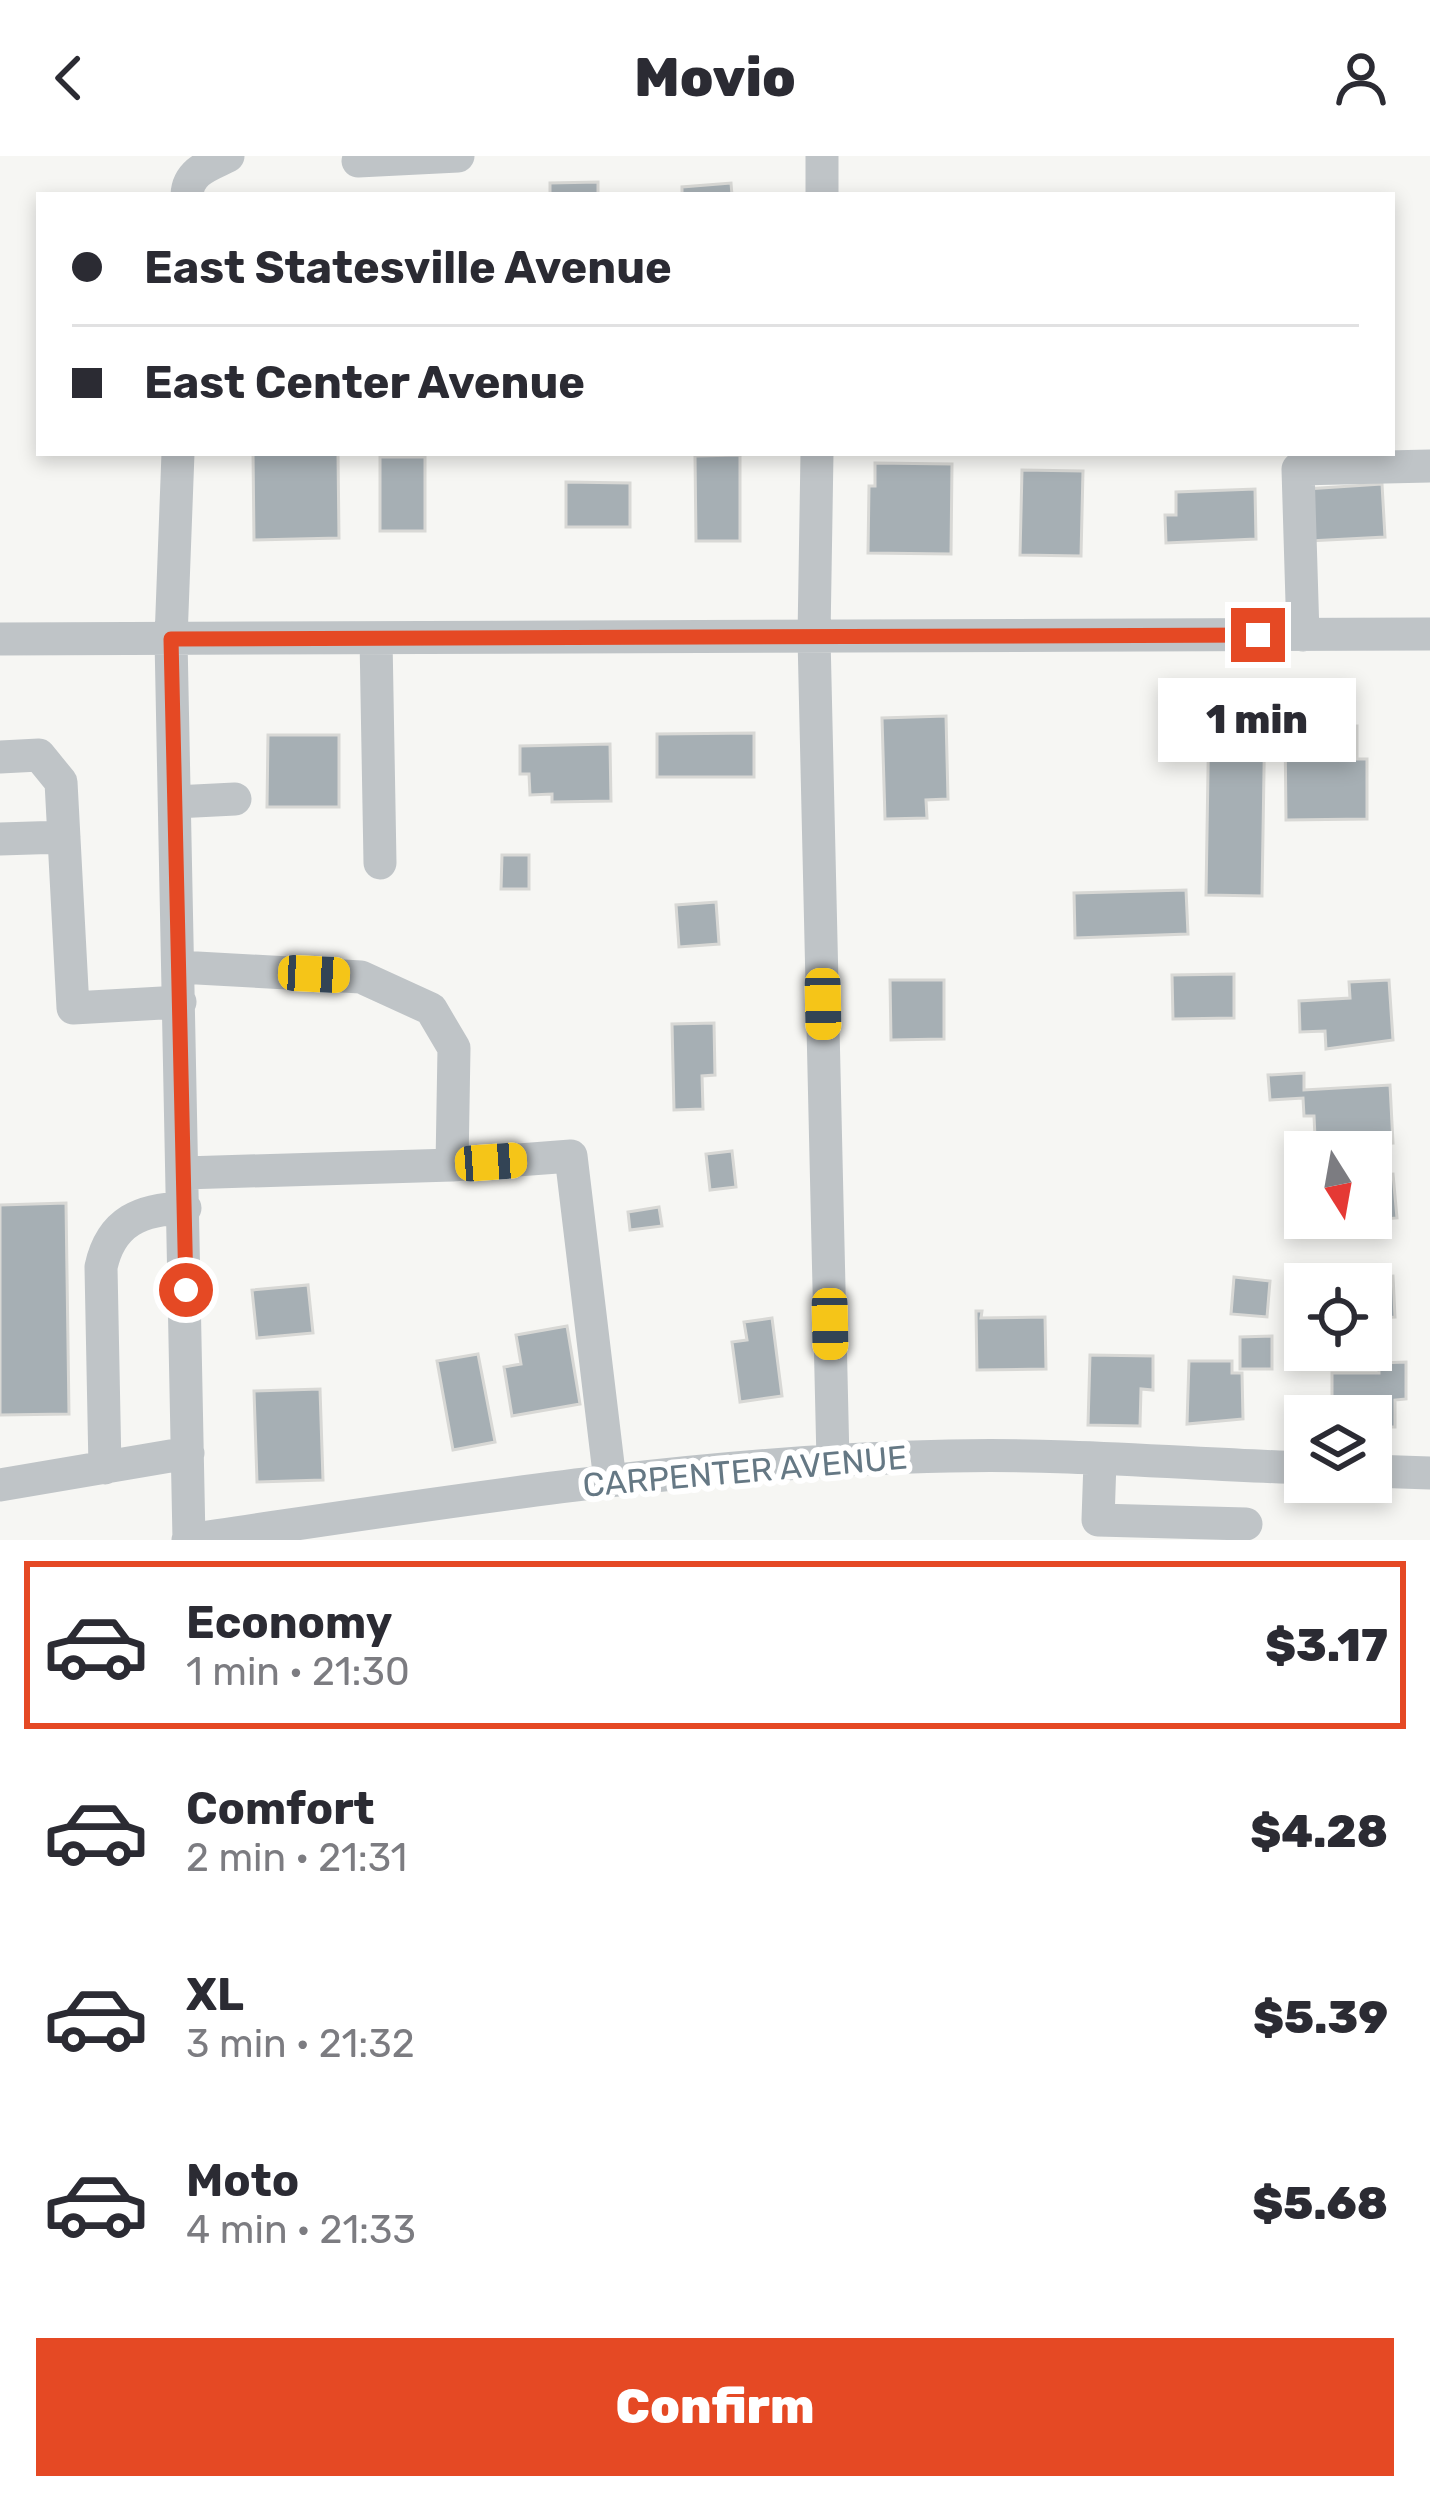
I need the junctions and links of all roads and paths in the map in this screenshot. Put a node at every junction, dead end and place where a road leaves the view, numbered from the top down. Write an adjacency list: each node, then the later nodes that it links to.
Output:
1 (228, 156): 5 (street)
2 (458, 156): 4 (street)
3 (822, 156): 6 (street)
4 (358, 161)
5 (187, 190)
6 (821, 192)
7 (178, 456): 15 (street)
8 (818, 456): 12 (street)
9 (1430, 466): 11 (street)
10 (1430, 634): 11 (street)
11 (1303, 635): 12 (street)
12 (814, 637): 13 (street); 28 (street)
13 (376, 638): 15 (street); 21 (street)
14 (0, 639): 15 (street)
15 (171, 639): 18 (street)
16 (0, 757): 19 (street)
17 (235, 799): 18 (street)
18 (175, 802): 22 (street)
19 (64, 837): 20 (street); 23 (street)
20 (0, 839)
21 (380, 863)
22 (179, 968): 23 (street); 24 (street)
23 (180, 1002): 25 (street)
24 (452, 1165): 25 (street); 35 (street)
25 (184, 1173): 26 (street)
26 (185, 1208): 27 (street); 32 (street)
27 (188, 1453): 32 (street); 37 (street)
28 (833, 1461): 29 (street, CARPENTER AVENUE); 35 (street, CARPENTER AVENUE)
29 (1100, 1461): 30 (street, CARPENTER AVENUE); 30 (street)
30 (1214, 1465): 31 (street, CARPENTER AVENUE)
31 (1284, 1467)
32 (105, 1468): 36 (street)
33 (1392, 1472): 34 (street)
34 (1430, 1473)
35 (610, 1481): 37 (street, CARPENTER AVENUE)
36 (0, 1485)
37 (188, 1540)

